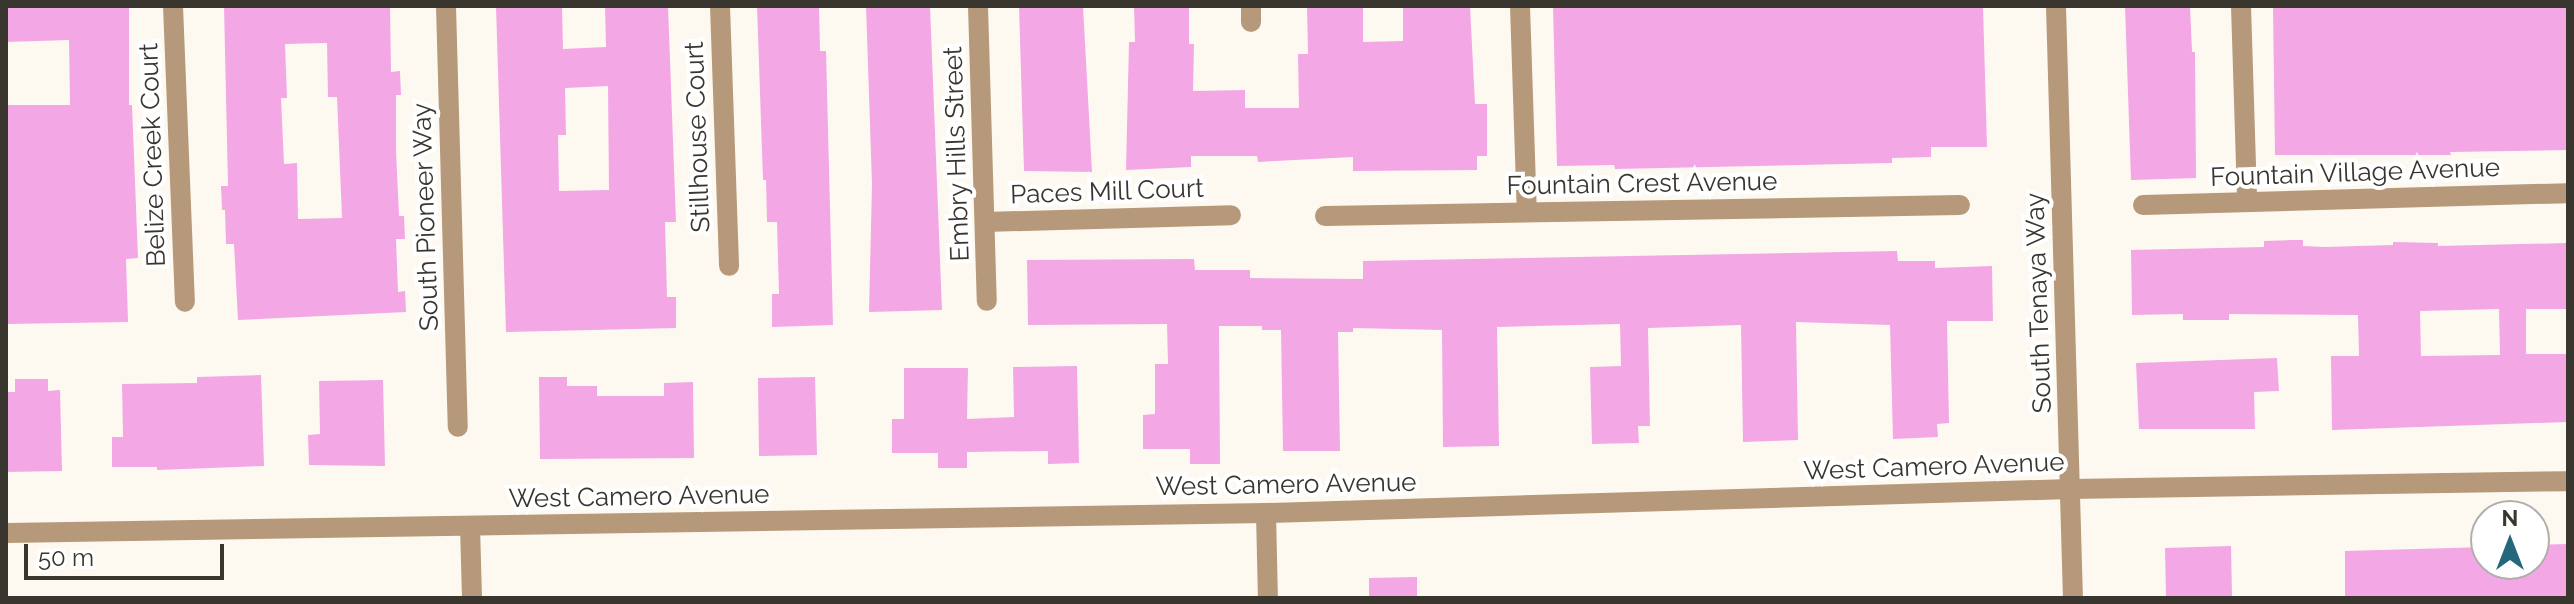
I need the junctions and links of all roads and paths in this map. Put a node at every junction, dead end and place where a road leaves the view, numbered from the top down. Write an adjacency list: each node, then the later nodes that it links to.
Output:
1 (173, 6): 18 (street, Belize Creek Court)
2 (446, 6): 19 (street, South Pioneer Way)
3 (720, 6): 16 (street, Stillhouse Court)
4 (978, 6): 15 (street, Embry Hills Street)
5 (1520, 6): 12 (street)
6 (2056, 6): 21 (street, South Tenaya Way)
7 (2241, 6): 9 (street)
8 (2568, 193): 9 (street, Fountain Village Avenue)
9 (2247, 199): 11 (street, Fountain Village Avenue)
10 (1960, 205): 12 (street, Fountain Crest Avenue)
11 (2143, 205)
12 (1527, 212): 14 (street, Fountain Crest Avenue)
13 (1231, 215): 15 (street, Paces Mill Court)
14 (1325, 216)
15 (985, 222): 17 (street, Embry Hills Street)
16 (729, 266)
17 (987, 301)
18 (185, 302)
19 (458, 427)
20 (2568, 481): 21 (street, West Camero Avenue)
21 (2070, 489): 22 (street, West Camero Avenue); 27 (street, South Tenaya Way)
22 (1266, 513): 23 (street, West Camero Avenue); 26 (street)
23 (470, 526): 24 (street, West Camero Avenue); 25 (street)
24 (6, 533)
25 (472, 598)
26 (1268, 598)
27 (2073, 598)

